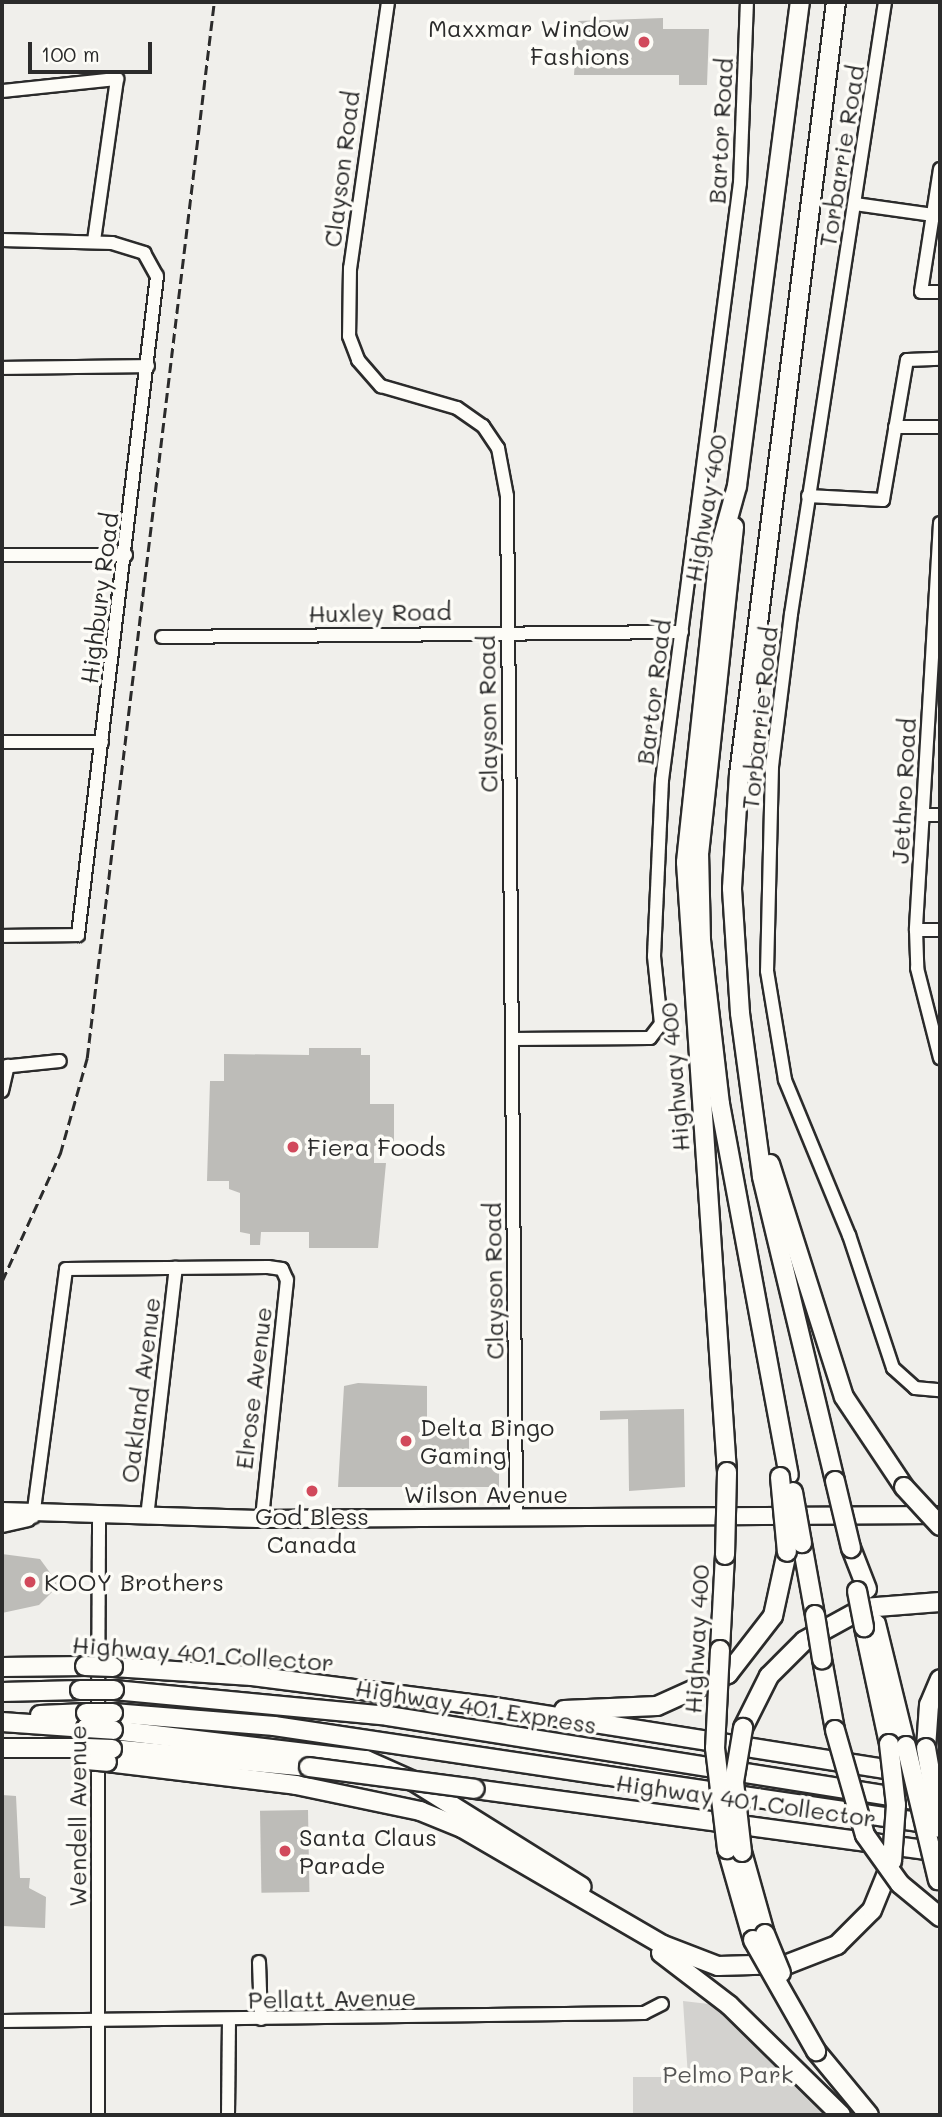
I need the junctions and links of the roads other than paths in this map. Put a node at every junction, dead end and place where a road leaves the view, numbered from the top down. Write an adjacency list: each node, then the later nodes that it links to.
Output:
1 (388, 2): 23 (street, Clayson Road)
2 (747, 2): 24 (street, Bartor Road)
3 (800, 2): 18 (highway, Highway 400)
4 (836, 2): 39 (highway)
5 (885, 2): 8 (street, Torbarrie Road)
6 (2, 91): 11 (street)
7 (940, 169): 9 (street)
8 (855, 204): 9 (street); 19 (street, Torbarrie Road)
9 (937, 216): 12 (street)
10 (2, 240): 11 (street)
11 (94, 240): 14 (street, Highbury Road)
12 (940, 292)
13 (940, 359): 17 (street)
14 (148, 366): 15 (street); 22 (street, Highbury Road)
15 (2, 368)
16 (940, 426): 17 (street)
17 (895, 427): 19 (street)
18 (737, 486): 51 (highway, bridge); 71 (highway, Highway 400, bridge)
19 (808, 496): 41 (street, Torbarrie Road)
20 (940, 523): 26 (street, Jethro Road)
21 (2, 555): 22 (street)
22 (126, 555): 28 (street, Highbury Road)
23 (508, 630): 24 (street, Huxley Road); 25 (street, Huxley Road); 34 (street, Clayson Road)
24 (682, 632): 34 (street, Bartor Road)
25 (162, 637)
26 (935, 701): 29 (street, Jethro Road)
27 (2, 742): 28 (street)
28 (102, 742): 33 (street, Highbury Road)
29 (923, 815): 30 (street); 31 (street, Jethro Road)
30 (940, 815)
31 (916, 930): 32 (street); 35 (street, Jethro Road)
32 (940, 930)
33 (2, 936)
34 (512, 1039): 47 (street, Clayson Road)
35 (939, 1050)
36 (60, 1061): 37 (street)
37 (5, 1066): 38 (street)
38 (2, 1091)
39 (754, 1117): 50 (highway, bridge); 61 (highway, bridge)
40 (176, 1268): 44 (street); 46 (street, Oakland Avenue); 48 (street, Elrose Avenue)
41 (940, 1390)
42 (2, 1511): 44 (main road, Wilson Avenue)
43 (940, 1515): 47 (main road, Wilson Avenue)
44 (33, 1517): 45 (main road, Wilson Avenue); 49 (main road, Wilson Avenue)
45 (99, 1517): 46 (main road, Wilson Avenue); 81 (street, Wendell Avenue)
46 (147, 1517): 48 (main road, Wilson Avenue)
47 (516, 1517): 48 (main road, Wilson Avenue)
48 (262, 1519)
49 (2, 1524)
50 (940, 1526)
51 (794, 1548): 56 (highway); 75 (highway, bridge)
52 (940, 1602): 71 (highway, bridge)
53 (2, 1667): 56 (highway, Highway 401 Collector, bridge)
54 (940, 1679): 70 (highway, bridge)
55 (2, 1692): 69 (highway, Highway 401 Express, bridge)
56 (494, 1707): 66 (highway, Highway 401 Collector)
57 (2, 1716): 58 (highway)
58 (86, 1721): 59 (highway, bridge); 60 (highway)
59 (113, 1721): 70 (highway, Highway 401 Express); 77 (highway)
60 (2, 1722)
61 (897, 1745): 73 (highway, bridge); 77 (highway, bridge)
62 (2, 1748): 63 (highway)
63 (87, 1754): 64 (highway); 65 (highway, bridge)
64 (2, 1755)
65 (109, 1756): 72 (highway, Highway 401 Collector, bridge); 74 (highway)
66 (879, 1769): 67 (highway); 68 (highway, Highway 401 Collector)
67 (940, 1771)
68 (940, 1779)
69 (940, 1804)
70 (940, 1827)
71 (734, 1850): 83 (highway, Highway 400, bridge)
72 (940, 1852)
73 (939, 1884)
74 (576, 1896): 77 (highway); 86 (highway)
75 (940, 1917)
76 (260, 1962): 79 (street)
77 (759, 1968)
78 (662, 2004): 79 (street, Pellatt Avenue)
79 (261, 2019): 82 (street, Pellatt Avenue)
80 (2, 2021): 81 (street, Pellatt Avenue)
81 (98, 2021): 82 (street, Pellatt Avenue); 84 (street, Wendell Avenue)
82 (229, 2022): 85 (street)
83 (864, 2109)
84 (98, 2115)
85 (228, 2115)
86 (841, 2115)

